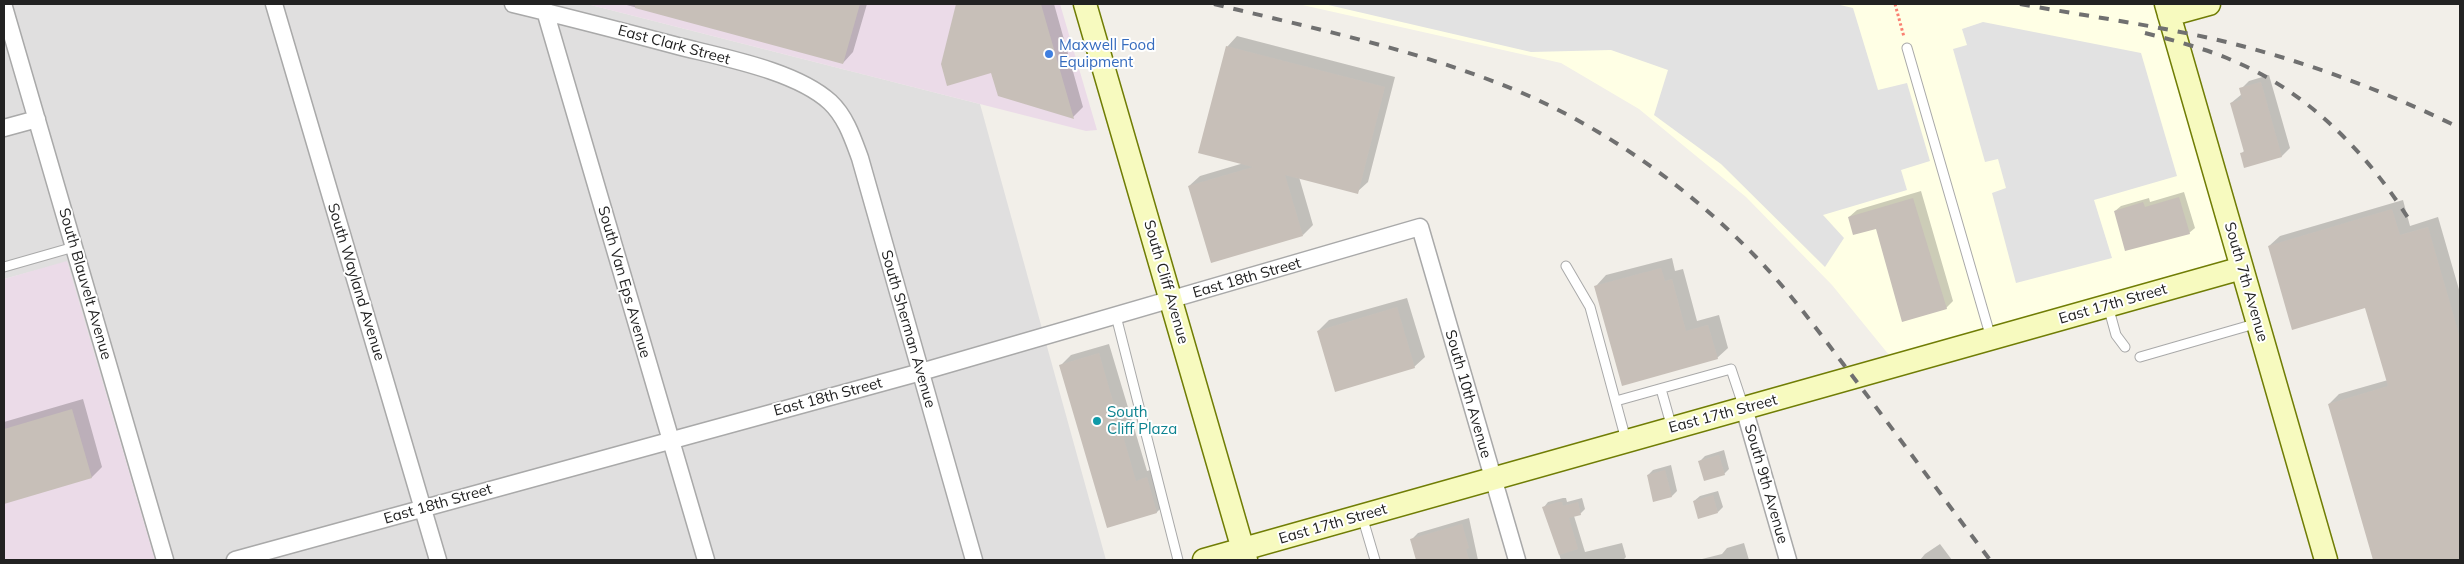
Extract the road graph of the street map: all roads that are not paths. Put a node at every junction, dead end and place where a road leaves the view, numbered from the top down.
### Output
1 (274, 4) edge
2 (513, 4) edge
3 (1085, 4) edge
4 (2209, 4) edge
5 (4, 7) edge
6 (544, 8) edge
7 (2168, 9) edge
8 (1908, 48) road end
9 (830, 103) joint
10 (37, 119) junction
11 (4, 128) edge
12 (1420, 227) joint
13 (74, 247) junction
14 (1566, 266) dead end
15 (4, 267) edge
16 (2242, 268) junction
17 (1171, 300) junction
18 (2108, 306) junction
19 (1116, 316) junction
20 (2258, 323) junction
21 (1992, 338) junction
22 (2125, 347) dead end
23 (2140, 357) dead end
24 (921, 372) junction
25 (1661, 389) junction
26 (1616, 402) junction
27 (1744, 408) junction
28 (1672, 428) junction
29 (670, 439) junction
30 (1626, 441) junction
31 (1492, 478) junction
32 (423, 508) junction
33 (1362, 515) junction
34 (1245, 555) edge
35 (165, 560) edge
36 (235, 560) edge
37 (438, 560) edge
38 (706, 560) edge
39 (974, 560) edge
40 (1178, 560) edge
41 (1204, 560) edge
42 (1375, 560) edge
43 (1516, 560) edge
44 (1788, 560) edge
45 (2326, 560) edge

1 - 32 street, South Wayland Avenue
2 - 6 street, East Clark Street
3 - 17 street, South Cliff Avenue
4 - 7 street
5 - 10 street, South Blauvelt Avenue
6 - 9 street, East Clark Street
6 - 29 street, South Van Eps Avenue
7 - 16 street, South 7th Avenue
8 - 21 lane
9 - 24 street, South Sherman Avenue
10 - 11 street
10 - 13 street, South Blauvelt Avenue
12 - 17 street, East 18th Street
12 - 31 street, South 10th Avenue
13 - 15 lane
13 - 35 street, South Blauvelt Avenue
14 - 26 lane
16 - 18 street, East 17th Street
16 - 20 street, South 7th Avenue
17 - 19 street, East 18th Street
17 - 34 street, South Cliff Avenue
18 - 21 street, East 17th Street
18 - 22 lane
19 - 24 street, East 18th Street
19 - 40 lane
20 - 23 lane
20 - 45 street, South 7th Avenue
21 - 27 street, East 17th Street
24 - 29 street, East 18th Street
24 - 39 street, South Sherman Avenue
25 - 26 lane
25 - 27 lane
25 - 28 lane
26 - 30 lane
27 - 28 street, East 17th Street
27 - 44 street, South 9th Avenue
28 - 30 street, East 17th Street
29 - 32 street, East 18th Street
29 - 38 street, South Van Eps Avenue
30 - 31 street, East 17th Street
31 - 33 street, East 17th Street
31 - 43 street, South 10th Avenue
32 - 36 street, East 18th Street
32 - 37 street, South Wayland Avenue
33 - 34 street, East 17th Street
33 - 42 lane
34 - 41 street, East 17th Street

